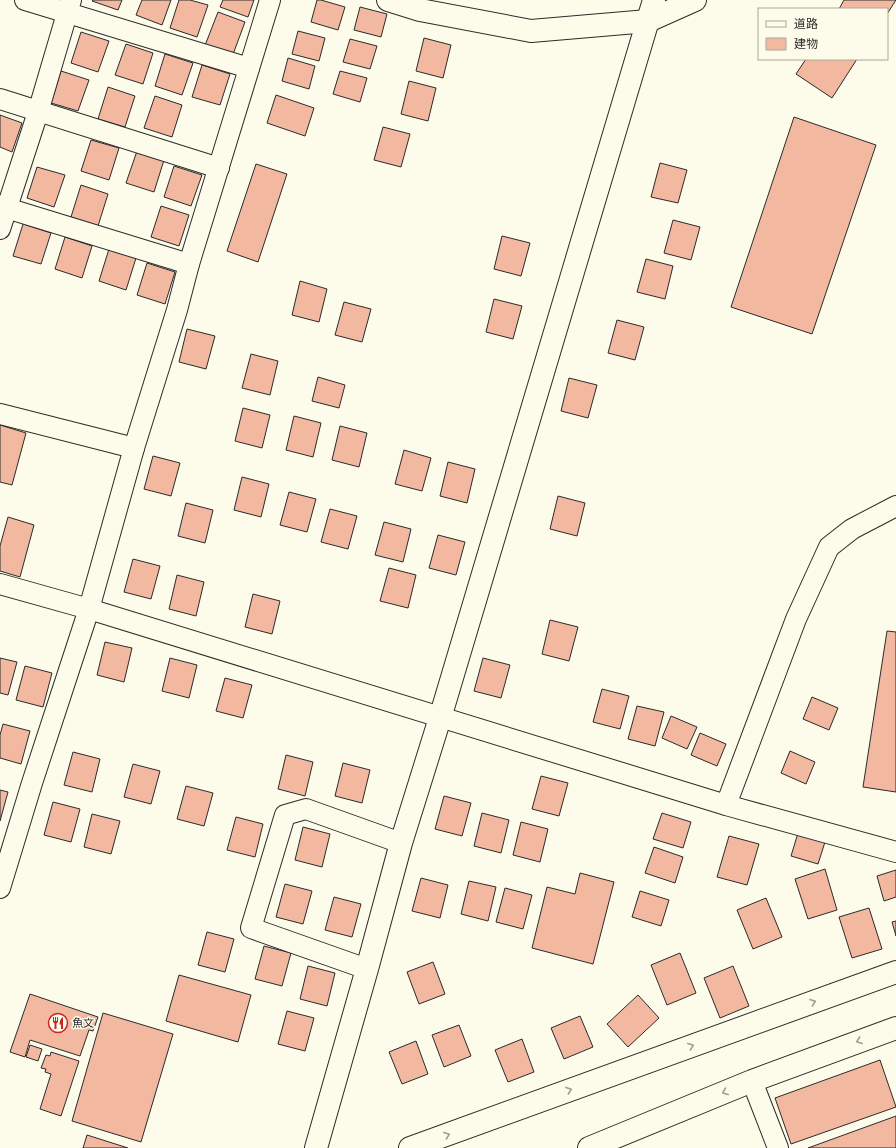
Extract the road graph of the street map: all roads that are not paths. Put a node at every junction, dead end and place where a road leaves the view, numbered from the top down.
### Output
1 (25, 0) edge
2 (270, 0) edge
3 (388, 0) edge
4 (654, 0) edge
5 (695, 0) edge
6 (69, 6) edge
7 (648, 21) junction
8 (249, 68) junction
9 (0, 99) edge
10 (38, 112) junction
11 (219, 168) junction
12 (3, 207) edge
13 (0, 229) edge
14 (189, 264) junction
15 (0, 414) edge
16 (134, 448) junction
17 (896, 506) edge
18 (0, 584) edge
19 (89, 609) junction
20 (440, 718) junction
21 (726, 805) junction
22 (401, 843) junction
23 (896, 852) edge
24 (0, 888) edge
25 (367, 969) junction
26 (896, 972) edge
27 (896, 1028) edge
28 (752, 1081) junction
29 (316, 1148) edge
30 (410, 1148) edge
31 (589, 1148) edge
32 (778, 1148) edge

1 - 6 street
2 - 8 street
3 - 7 street
4 - 7 street
5 - 7 street
6 - 8 street
6 - 10 street
7 - 20 street
8 - 11 street
9 - 10 street
10 - 11 street
10 - 12 street
11 - 14 street
12 - 13 street
12 - 14 street
14 - 16 street
15 - 16 street
16 - 19 street
17 - 21 street
18 - 19 street
19 - 20 street
19 - 24 street
20 - 21 street
20 - 22 street
21 - 23 street
22 - 25 street
22 - 25 street
25 - 29 street
30 -> 26 street
27 -> 28 street
28 -> 31 street
28 - 32 street

